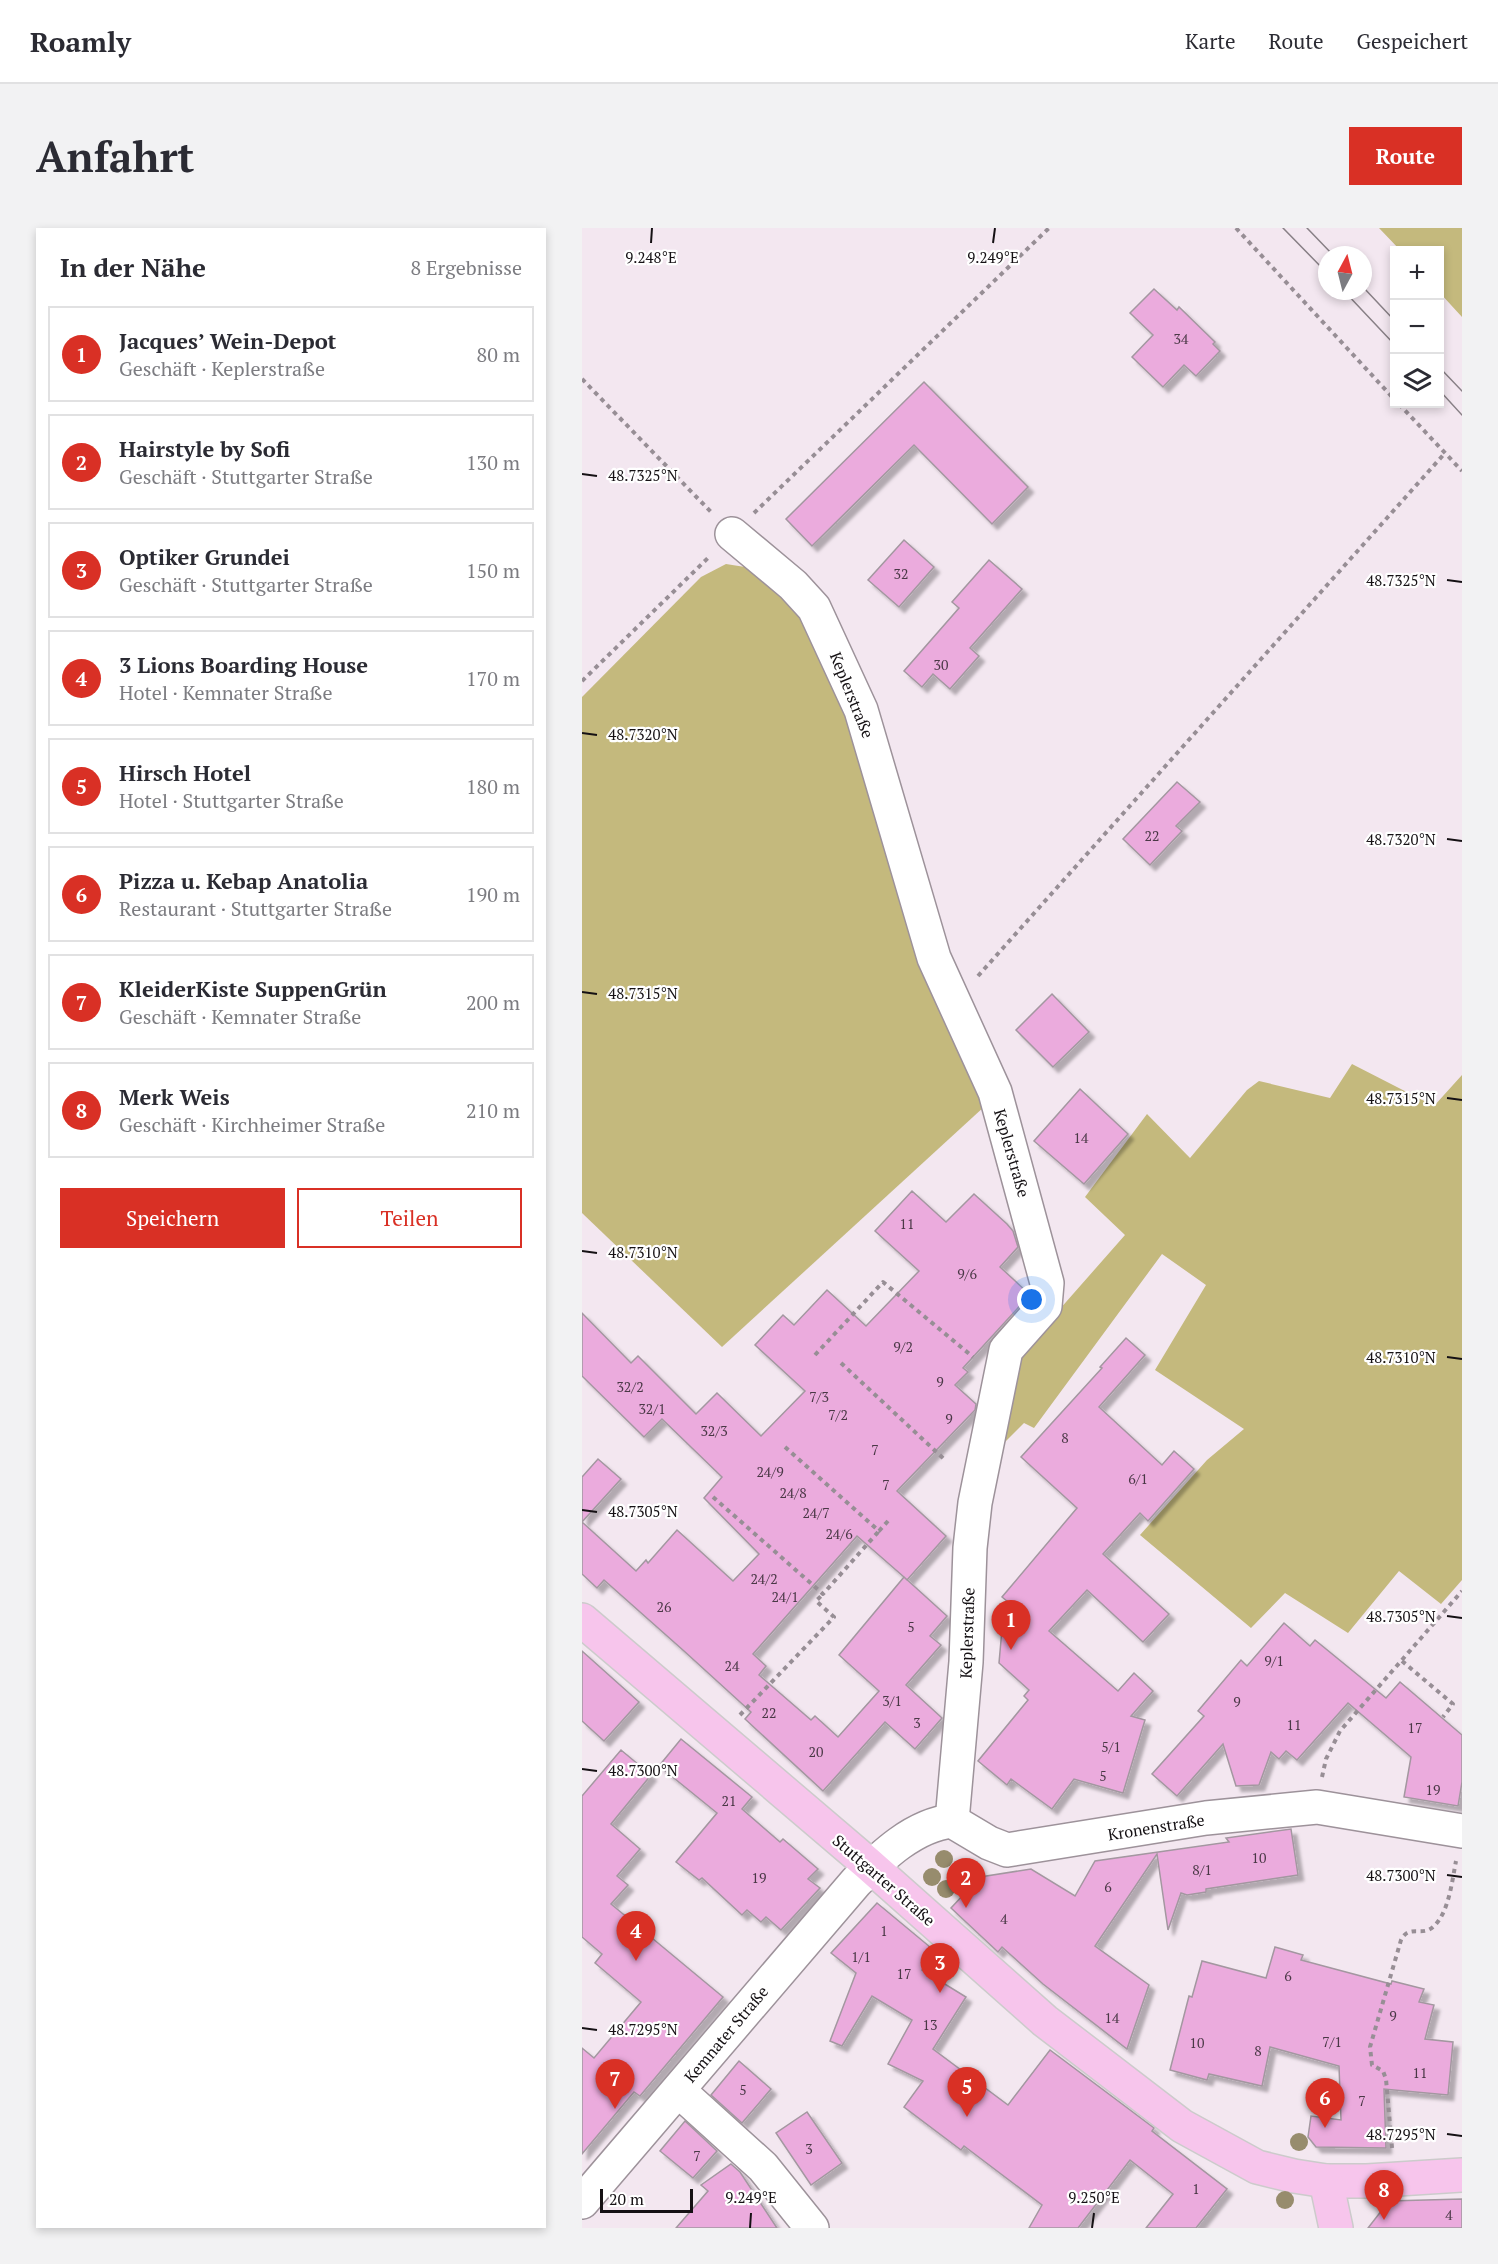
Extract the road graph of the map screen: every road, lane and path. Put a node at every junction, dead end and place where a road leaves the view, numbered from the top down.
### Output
1 (1049, 228) edge
2 (1236, 228) edge
3 (582, 379) edge
4 (1390, 394) edge
5 (1403, 408) edge
6 (1445, 453) junction
7 (1462, 471) edge
8 (732, 534) junction
9 (582, 681) edge
10 (952, 997) junction
11 (815, 1355) dead end
12 (841, 1363) dead end
13 (999, 1379) junction
14 (785, 1446) dead end
15 (945, 1460) dead end
16 (713, 1497) dead end
17 (888, 1521) dead end
18 (879, 1531) junction
19 (1462, 1591) edge
20 (823, 1594) junction
21 (582, 1620) edge
22 (1402, 1661) junction
23 (1443, 1717) dead end
24 (733, 1722) dead end
25 (1321, 1786) dead end
26 (952, 1821) junction
27 (1460, 1844) edge
28 (871, 1867) junction
29 (679, 2091) junction
30 (1392, 2135) dead end
31 (1462, 2175) edge
32 (1326, 2181) junction
33 (582, 2202) edge
34 (812, 2228) edge
35 (1336, 2228) edge

1 - 8 path
2 - 4 path
3 - 8 path
5 - 6 path
6 - 7 path
6 - 10 path
8 - 9 path
8 - 10 street, Keplerstraße
10 - 13 street, Keplerstraße
11 - 13 path
12 - 15 path
13 - 26 street, Keplerstraße
14 - 18 path
16 - 20 path
17 - 18 path
18 - 20 path
19 - 22 path
20 - 24 path
21 - 28 main road, Stuttgarter Straße
22 - 23 path
22 - 25 path
26 - 27 street, Kronenstraße
26 - 28 street
27 - 30 path
28 - 29 street, Kemnater Straße
28 - 32 main road, Stuttgarter Straße
29 - 33 street, Kemnater Straße
29 - 34 street
31 - 32 main road, Stuttgarter Straße
32 - 35 main road

